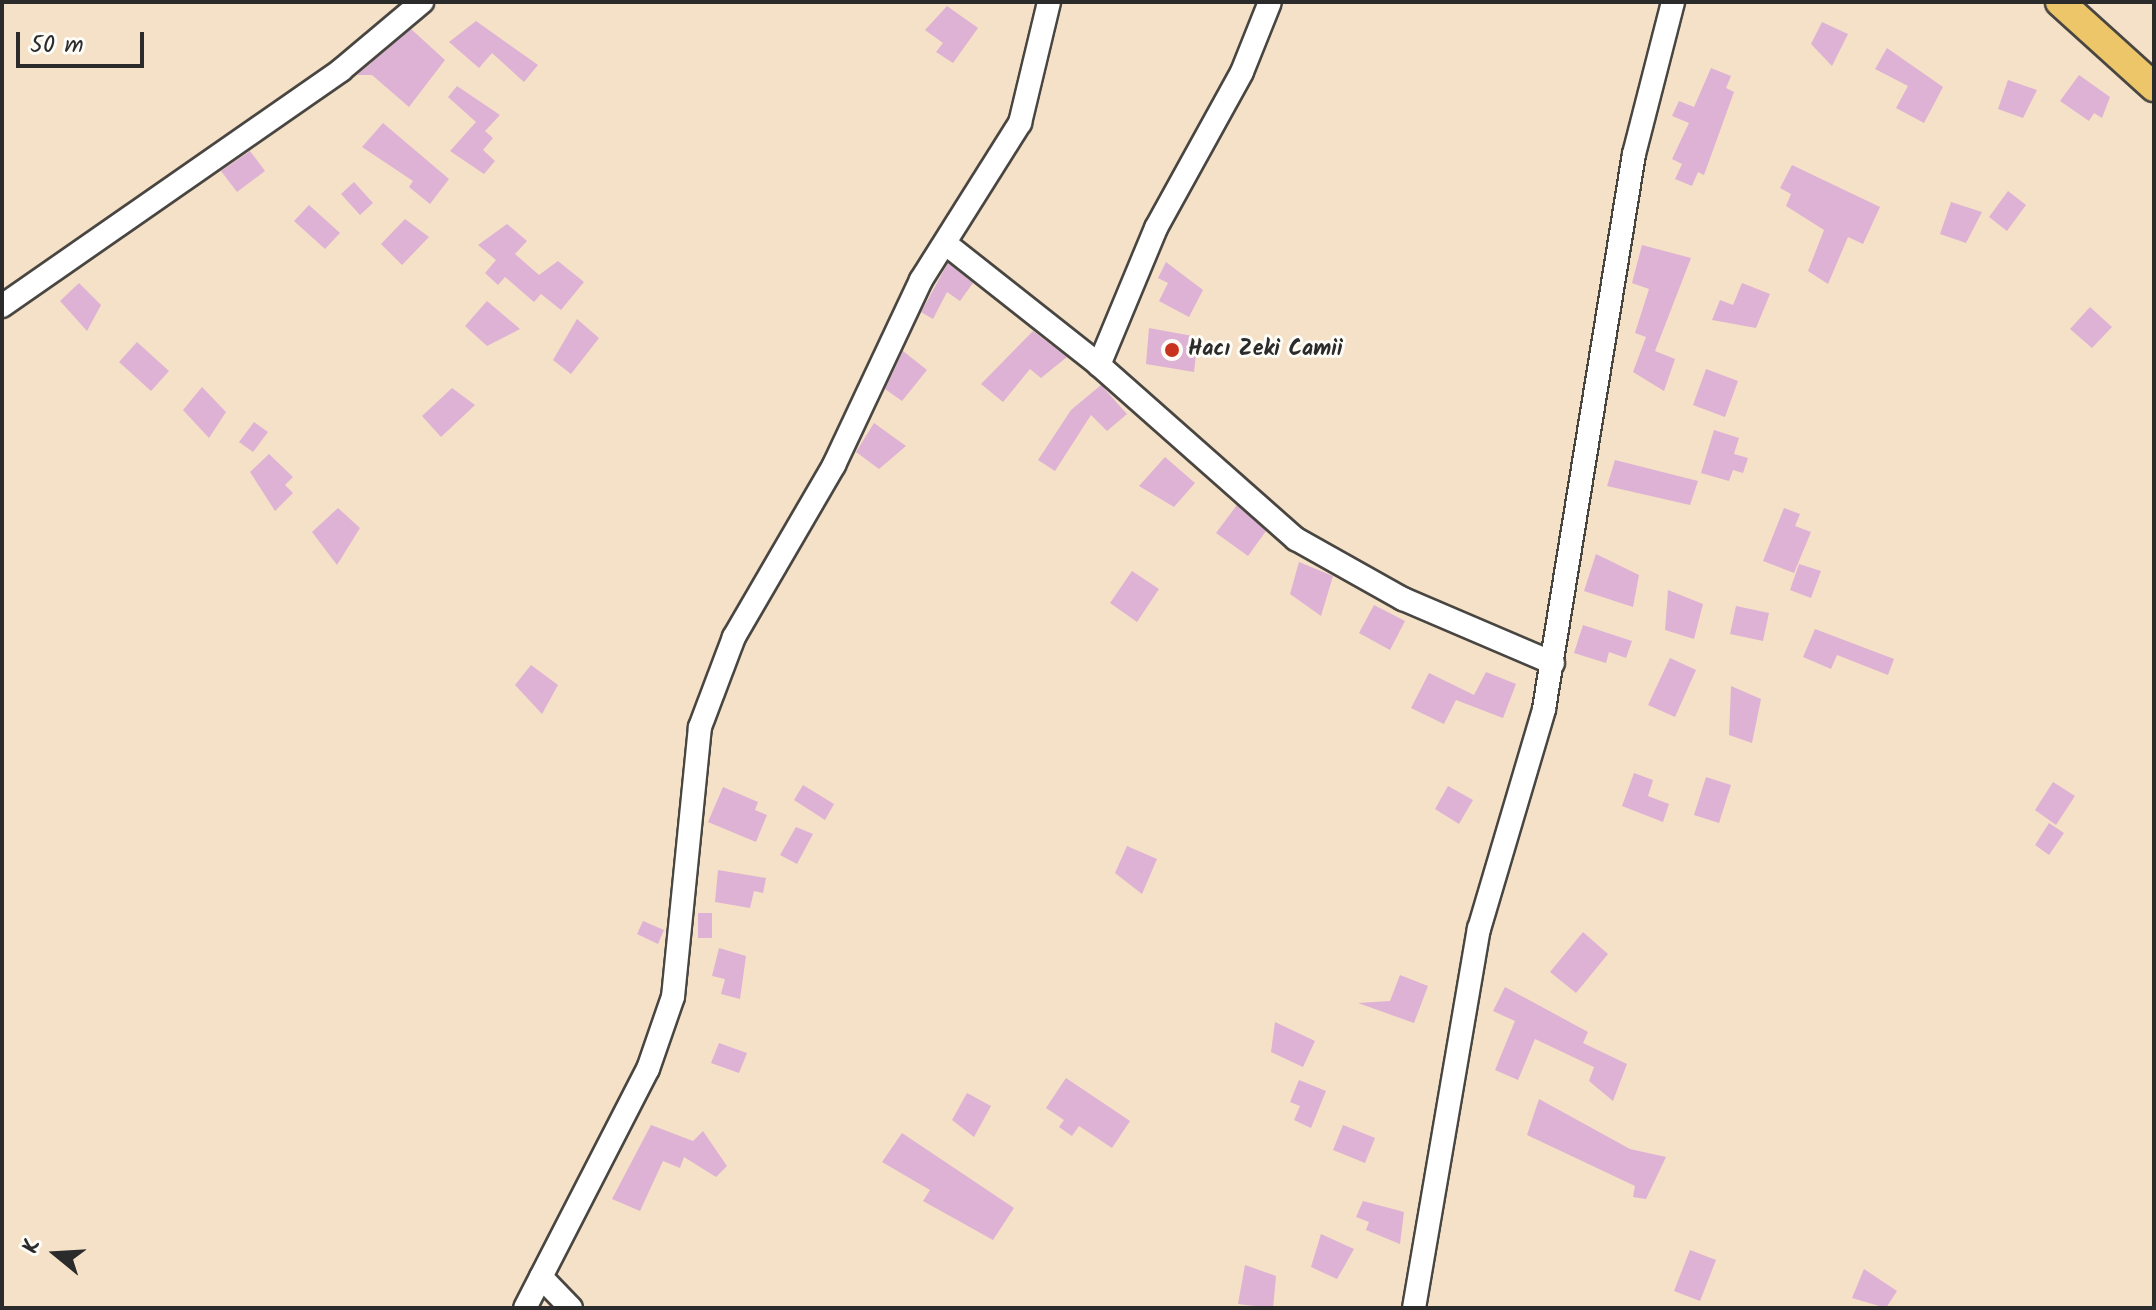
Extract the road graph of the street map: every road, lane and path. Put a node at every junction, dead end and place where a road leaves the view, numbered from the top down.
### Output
1 (422, 2) edge
2 (1049, 2) edge
3 (1270, 2) edge
4 (1673, 2) edge
5 (2060, 2) edge
6 (2154, 87) edge
7 (946, 244) junction
8 (2, 306) edge
9 (1099, 365) junction
10 (1553, 663) junction
11 (541, 1277) junction
12 (525, 1308) edge
13 (571, 1308) edge
14 (1414, 1308) edge

1 - 8 street
2 - 7 street
3 - 9 street
4 - 10 street
5 - 6 main road
7 - 9 street
7 - 11 street
9 - 10 street
10 - 14 street
11 - 12 street
11 - 13 street

